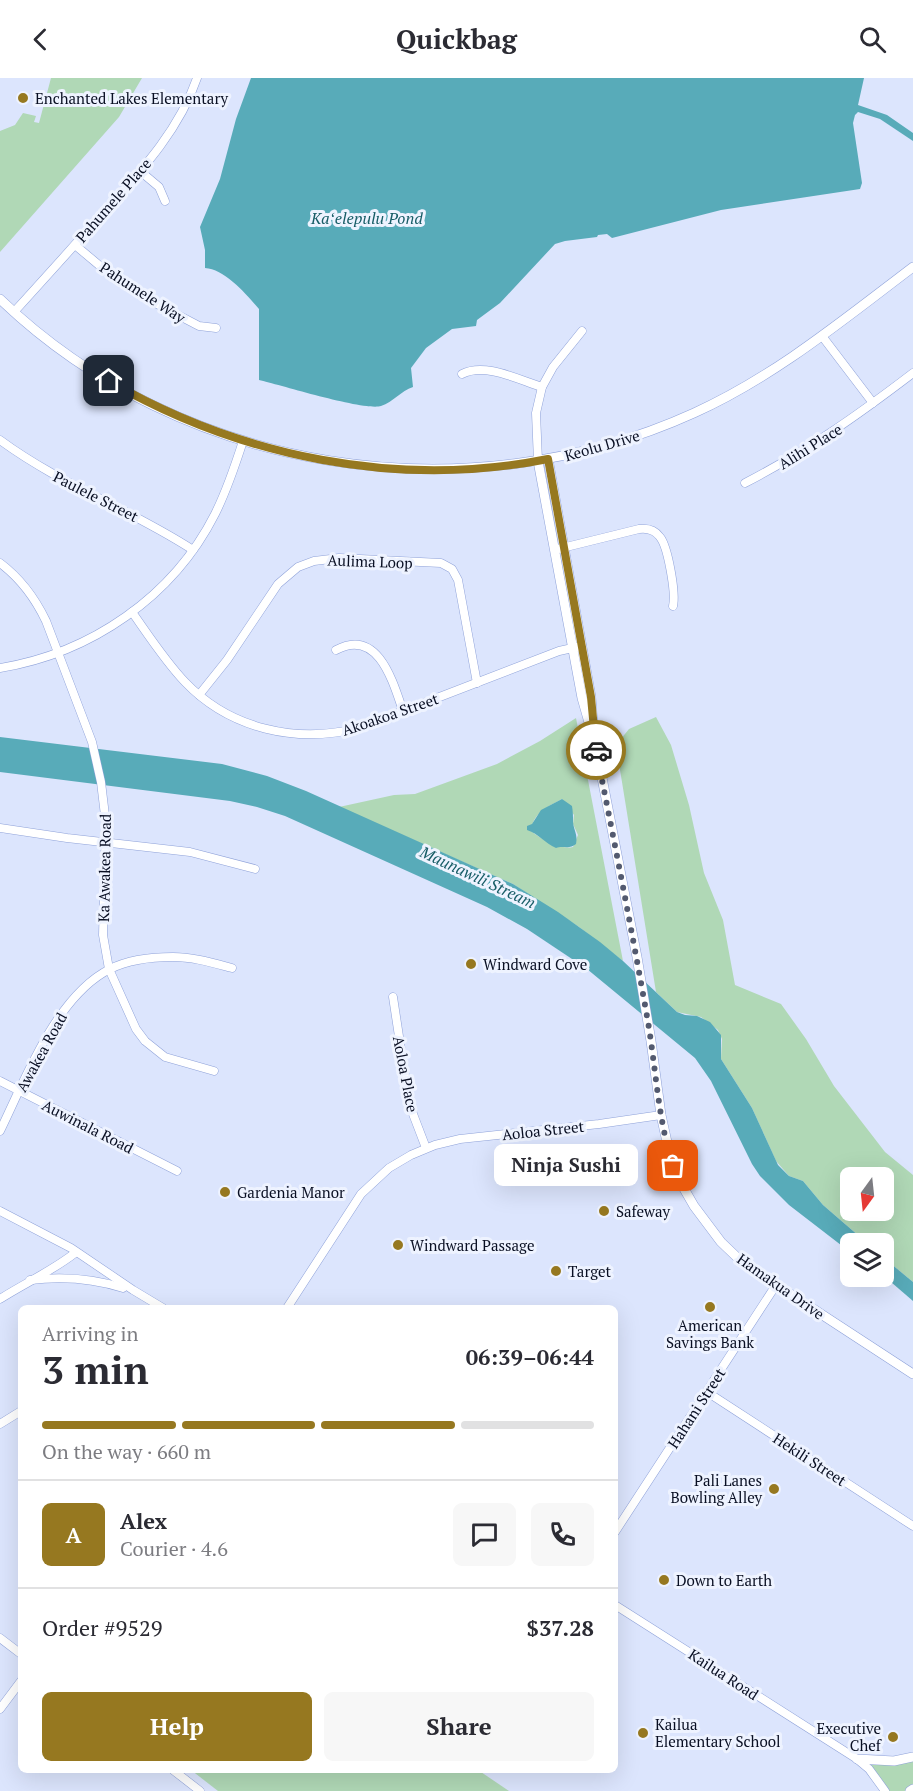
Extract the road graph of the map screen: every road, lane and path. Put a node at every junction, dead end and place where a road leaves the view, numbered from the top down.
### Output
1 (197, 78) edge
2 (140, 171) junction
3 (165, 201) dead end
4 (75, 245) junction
5 (913, 267) edge
6 (0, 299) edge
7 (14, 312) junction
8 (216, 328) dead end
9 (582, 331) dead end
10 (822, 336) junction
11 (913, 373) edge
12 (462, 374) dead end
13 (542, 387) junction
14 (873, 403) junction
15 (0, 440) edge
16 (243, 441) junction
17 (543, 460) junction
18 (745, 483) dead end
19 (559, 549) junction
20 (193, 550) junction
21 (0, 562) edge
22 (673, 606) dead end
23 (132, 612) junction
24 (577, 647) junction
25 (336, 650) dead end
26 (58, 653) junction
27 (0, 668) edge
28 (477, 683) junction
29 (199, 695) junction
30 (403, 711) junction
31 (0, 828) edge
32 (106, 843) junction
33 (255, 869) dead end
34 (232, 968) dead end
35 (109, 969) junction
36 (393, 997) dead end
37 (214, 1071) dead end
38 (0, 1081) edge
39 (20, 1091) junction
40 (661, 1115) junction
41 (0, 1131) edge
42 (426, 1148) junction
43 (177, 1171) dead end
44 (0, 1211) edge
45 (75, 1253) junction
46 (30, 1280) junction
47 (776, 1285) junction
48 (133, 1290) junction
49 (0, 1299) edge
50 (158, 1305) edge
51 (289, 1305) edge
52 (913, 1374) edge
53 (707, 1392) junction
54 (18, 1413) edge
55 (0, 1424) edge
56 (913, 1526) edge
57 (618, 1527) edge
58 (618, 1607) edge
59 (0, 1638) edge
60 (18, 1652) edge
61 (18, 1685) edge
62 (0, 1709) edge
63 (913, 1757) edge
64 (857, 1759) junction
65 (176, 1773) edge
66 (200, 1791) edge
67 (885, 1791) edge

1 - 2 street, Pahumele Place
2 - 3 street
2 - 4 street, Pahumele Place
4 - 7 street, Pahumele Place
4 - 8 street, Pahumele Way
5 - 10 main road, Keolu Drive
6 - 7 main road, Keolu Drive
7 - 16 main road, Keolu Drive
9 - 13 street, Hamakua Drive
10 - 14 street
10 - 17 main road, Keolu Drive
11 - 14 street, Alihi Place
12 - 13 street
13 - 17 street, Hamakua Drive
14 - 18 street, Alihi Place
15 - 20 street, Paulele Street
16 - 17 main road, Keolu Drive
16 - 20 street
17 - 19 main road, Hamakua Drive
19 - 22 street
19 - 24 main road, Hamakua Drive
20 - 23 street
21 - 26 street, Ka Awakea Road
23 - 26 street
23 - 29 street, Akoakoa Street
24 - 28 street, Akoakoa Street
24 - 40 main road, Hamakua Drive
25 - 30 street
26 - 27 street
26 - 32 street, Ka Awakea Road
28 - 29 street, Aulima Loop
28 - 30 street, Akoakoa Street
29 - 30 street, Akoakoa Street
31 - 32 street
32 - 33 street
32 - 35 street, Ka Awakea Road
34 - 35 street, Awakea Road
35 - 37 street, Ka Awakea Road
35 - 39 street, Awakea Road
36 - 42 street, Aoloa Place
38 - 39 street, Auwinala Road
39 - 41 street, Awakea Road
39 - 43 street, Auwinala Road
40 - 42 street, Aoloa Street
40 - 47 main road, Hamakua Drive
42 - 51 street, Aoloa Street
44 - 45 street
45 - 46 street
45 - 48 street
46 - 48 street
46 - 49 street
47 - 52 main road, Hamakua Drive
47 - 53 street, Hahani Street
48 - 50 street
53 - 56 street, Hekili Street
53 - 57 street, Hahani Street
54 - 55 street
58 - 64 street, Kailua Road
59 - 60 street
61 - 62 street
63 - 64 main road
64 - 67 street, Kailua Road
65 - 66 street

